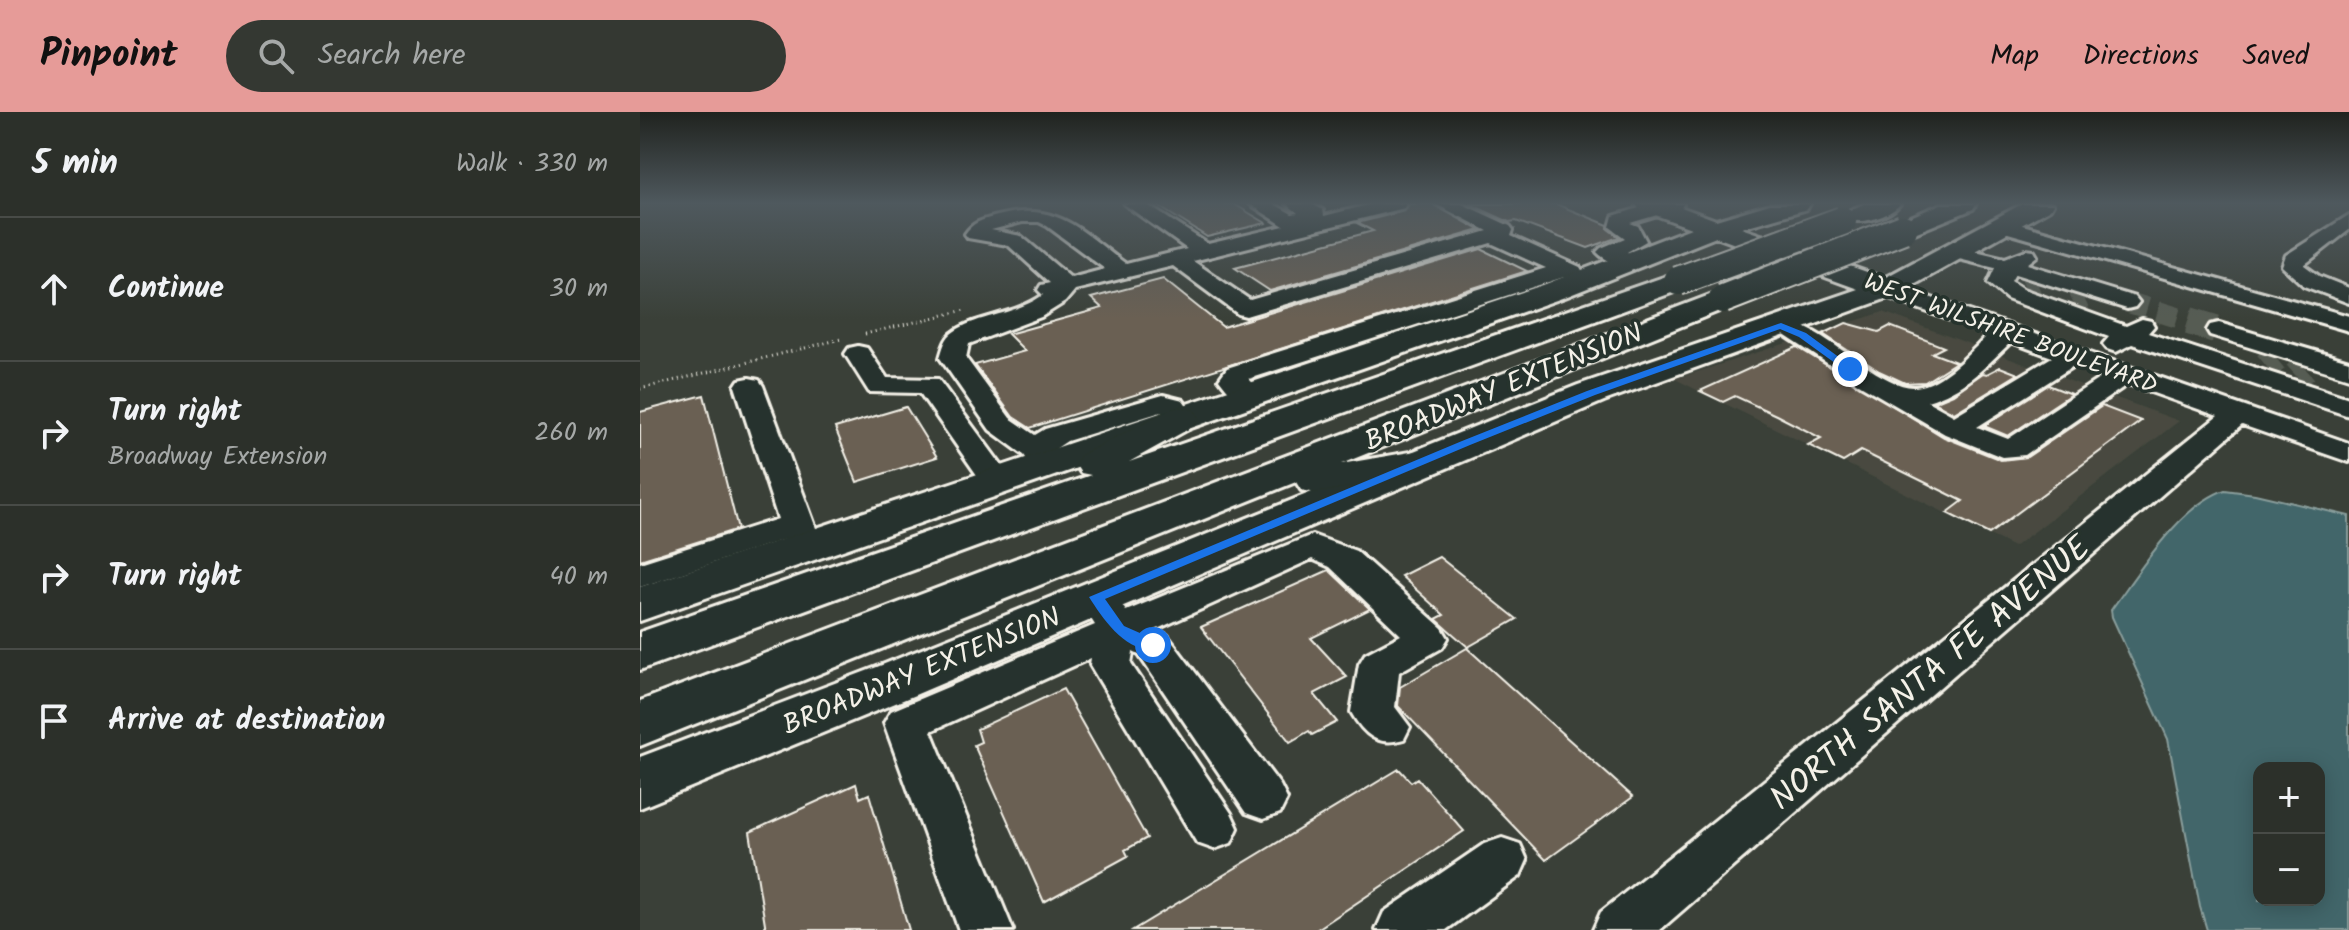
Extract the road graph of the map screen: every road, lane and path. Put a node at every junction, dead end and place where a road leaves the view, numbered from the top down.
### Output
1 (1016, 242) edge
2 (1081, 242) edge
3 (1173, 242) edge
4 (1237, 242) edge
5 (1265, 242) edge
6 (1472, 242) edge
7 (1506, 242) edge
8 (1618, 242) edge
9 (1659, 242) edge
10 (1677, 242) edge
11 (1755, 242) edge
12 (1784, 242) edge
13 (1817, 242) edge
14 (1869, 242) edge
15 (1971, 242) edge
16 (2052, 242) edge
17 (2058, 242) edge
18 (2312, 242) edge
19 (1662, 248) junction
20 (1946, 256) junction
21 (1191, 260) junction
22 (2008, 265) junction
23 (1123, 272) junction
24 (1575, 274) junction
25 (1058, 288) junction
26 (1886, 289) junction
27 (2349, 296) edge
28 (1797, 320) junction
29 (2349, 324) edge
30 (2160, 329) junction
31 (2006, 332) junction
32 (858, 354) dead end
33 (2083, 359) junction
34 (2349, 370) edge
35 (2125, 374) junction
36 (2349, 379) edge
37 (749, 386) dead end
38 (1898, 396) junction
39 (2330, 406) edge
40 (2238, 414) junction
41 (1181, 418) junction
42 (1955, 428) junction
43 (2286, 431) junction
44 (2349, 453) edge
45 (1040, 457) junction
46 (1416, 463) junction
47 (997, 481) junction
48 (1193, 508) junction
49 (800, 535) junction
50 (949, 540) junction
51 (640, 575) edge
52 (640, 604) edge
53 (1108, 614) junction
54 (640, 651) edge
55 (640, 724) edge
56 (1388, 727) dead end
57 (640, 783) edge
58 (1263, 799) dead end
59 (1214, 828) dead end
60 (1502, 860) dead end
61 (986, 930) edge
62 (1403, 930) edge
63 (1620, 930) edge

1 - 25 street
2 - 23 street
3 - 21 street
4 - 21 street
5 - 21 street
6 - 21 street
7 - 24 street
8 - 24 main road
9 - 19 main road
10 - 19 main road
11 - 26 main road, WEST WILSHIRE BOULEVARD
12 - 50 main road, BROADWAY EXTENSION, bridge
13 - 20 main road
14 - 48 main road, BROADWAY EXTENSION, bridge
15 - 20 main road, BROADWAY EXTENSION
16 - 22 street
17 - 29 street
18 - 27 street
19 - 28 main road
20 - 22 street
20 - 26 main road, BROADWAY EXTENSION
21 - 23 street
22 - 30 street
22 - 30 street
23 - 25 street
24 - 41 main road
25 - 45 street
26 - 28 main road, BROADWAY EXTENSION
26 - 31 street, WEST WILSHIRE BOULEVARD
28 - 38 street
28 - 46 main road, BROADWAY EXTENSION
30 - 33 street
30 - 34 street
30 - 39 street
31 - 33 street, WEST WILSHIRE BOULEVARD
31 - 38 street
32 - 47 street
33 - 35 street, WEST WILSHIRE BOULEVARD
33 - 42 street
35 - 40 street, WEST WILSHIRE BOULEVARD
35 - 42 street
36 - 39 street
37 - 49 street
38 - 42 street
39 - 43 street
40 - 43 street, WEST WILSHIRE BOULEVARD
40 - 63 street, NORTH SANTA FE AVENUE
41 - 45 main road
41 - 50 main road
43 - 44 street, WEST WILSHIRE BOULEVARD
45 - 47 main road
46 - 48 main road
46 - 53 main road, BROADWAY EXTENSION
47 - 49 main road
48 - 55 main road, BROADWAY EXTENSION
49 - 51 street
49 - 52 main road
50 - 54 main road, BROADWAY EXTENSION
53 - 56 street
53 - 57 main road, BROADWAY EXTENSION
53 - 58 street
53 - 59 street
53 - 61 street
60 - 62 street

